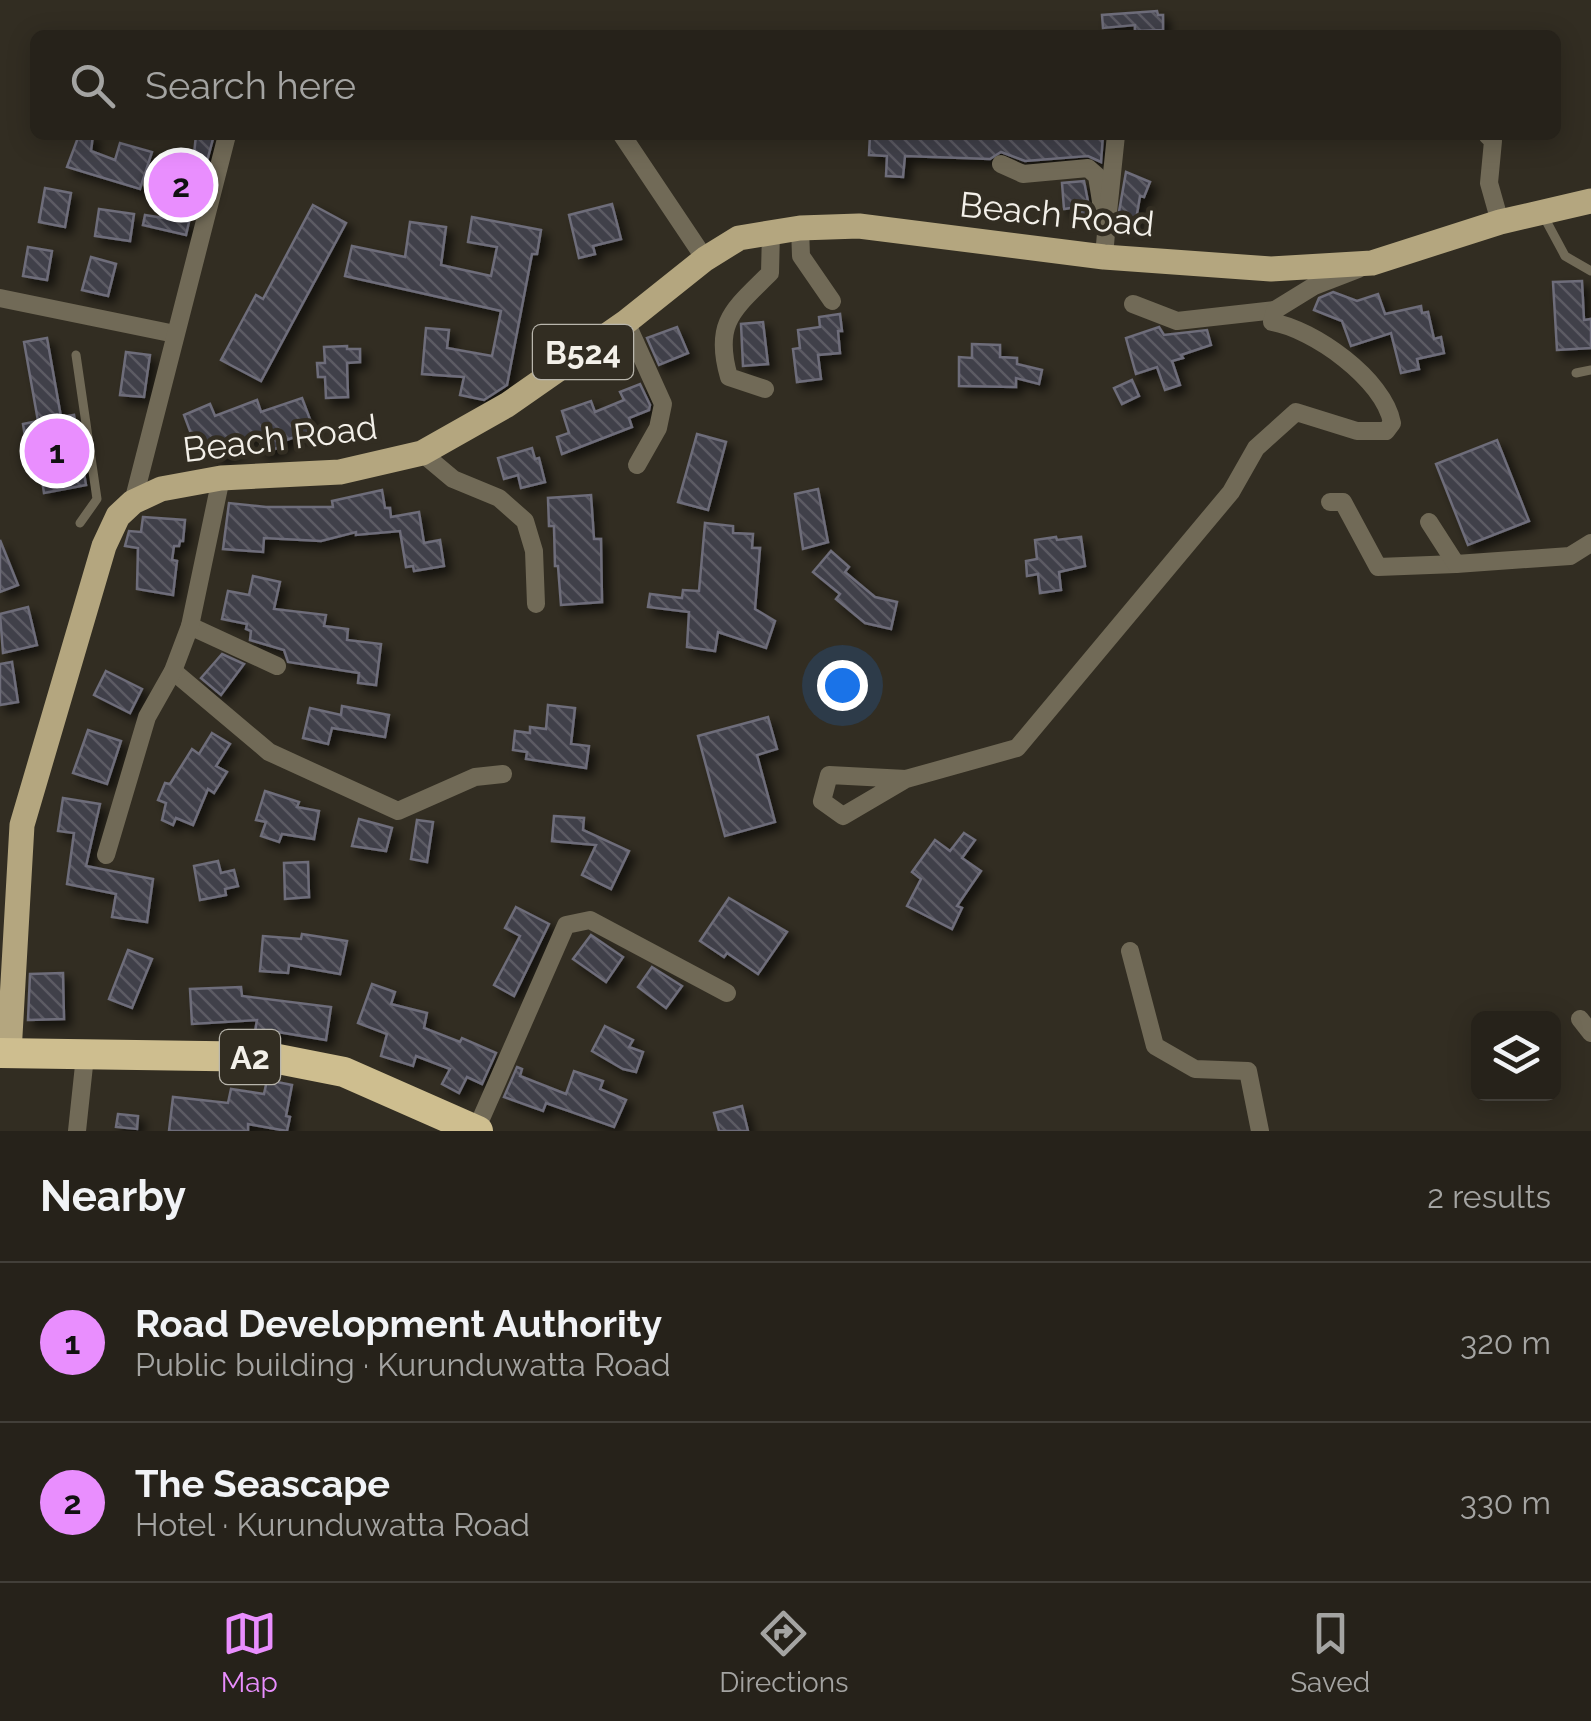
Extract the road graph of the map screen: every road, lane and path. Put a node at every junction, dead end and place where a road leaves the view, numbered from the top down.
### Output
1 (226, 140) edge
2 (625, 140) edge
3 (1116, 140) edge
4 (1492, 140) edge
5 (1001, 164) dead end
6 (1591, 201) edge
7 (1542, 213) junction
8 (1500, 222) junction
9 (800, 228) junction
10 (771, 232) junction
11 (1105, 245) junction
12 (705, 259) junction
13 (1372, 263) junction
14 (1591, 271) edge
15 (0, 298) edge
16 (832, 300) dead end
17 (1132, 304) dead end
18 (1275, 310) junction
19 (626, 322) junction
20 (175, 334) junction
21 (76, 355) dead end
22 (1591, 370) edge
23 (1576, 373) dead end
24 (765, 388) dead end
25 (422, 453) junction
26 (637, 465) dead end
27 (221, 478) junction
28 (97, 499) junction
29 (1330, 502) dead end
30 (125, 509) junction
31 (1429, 522) dead end
32 (80, 523) dead end
33 (1591, 543) edge
34 (1456, 564) junction
35 (536, 604) dead end
36 (190, 626) junction
37 (277, 666) dead end
38 (173, 671) junction
39 (502, 774) dead end
40 (906, 780) dead end
41 (106, 855) dead end
42 (1130, 951) dead end
43 (727, 993) dead end
44 (4, 1053) edge
45 (85, 1056) junction
46 (477, 1130) edge
47 (77, 1131) edge
48 (1260, 1131) edge

1 - 20 street
2 - 12 street
3 - 11 street
4 - 8 street
5 - 11 street
6 - 7 main road, Beach Road / B524
7 - 8 main road, Beach Road / B524
7 - 14 lane
8 - 13 main road, Beach Road / B524
9 - 10 main road, Beach Road / B524
9 - 11 main road, Beach Road / B524
9 - 16 street
10 - 12 main road, Beach Road / B524
10 - 24 street
11 - 13 main road, Beach Road / B524
12 - 19 main road, Beach Road / B524
13 - 18 street
15 - 20 street
17 - 18 street
18 - 40 street
19 - 25 main road, Beach Road / B524
19 - 26 street
20 - 30 street
21 - 28 lane
22 - 23 lane
25 - 27 main road, Beach Road / B524
25 - 35 street
27 - 30 main road, Beach Road / B524
27 - 36 street
28 - 30 lane
28 - 32 lane
29 - 34 street
30 - 44 main road
31 - 34 street
33 - 34 street
36 - 37 street
36 - 38 street
38 - 39 street
38 - 41 street
42 - 48 street
43 - 46 street
44 - 45 highway, A2
45 - 46 highway, A2
45 - 47 street

